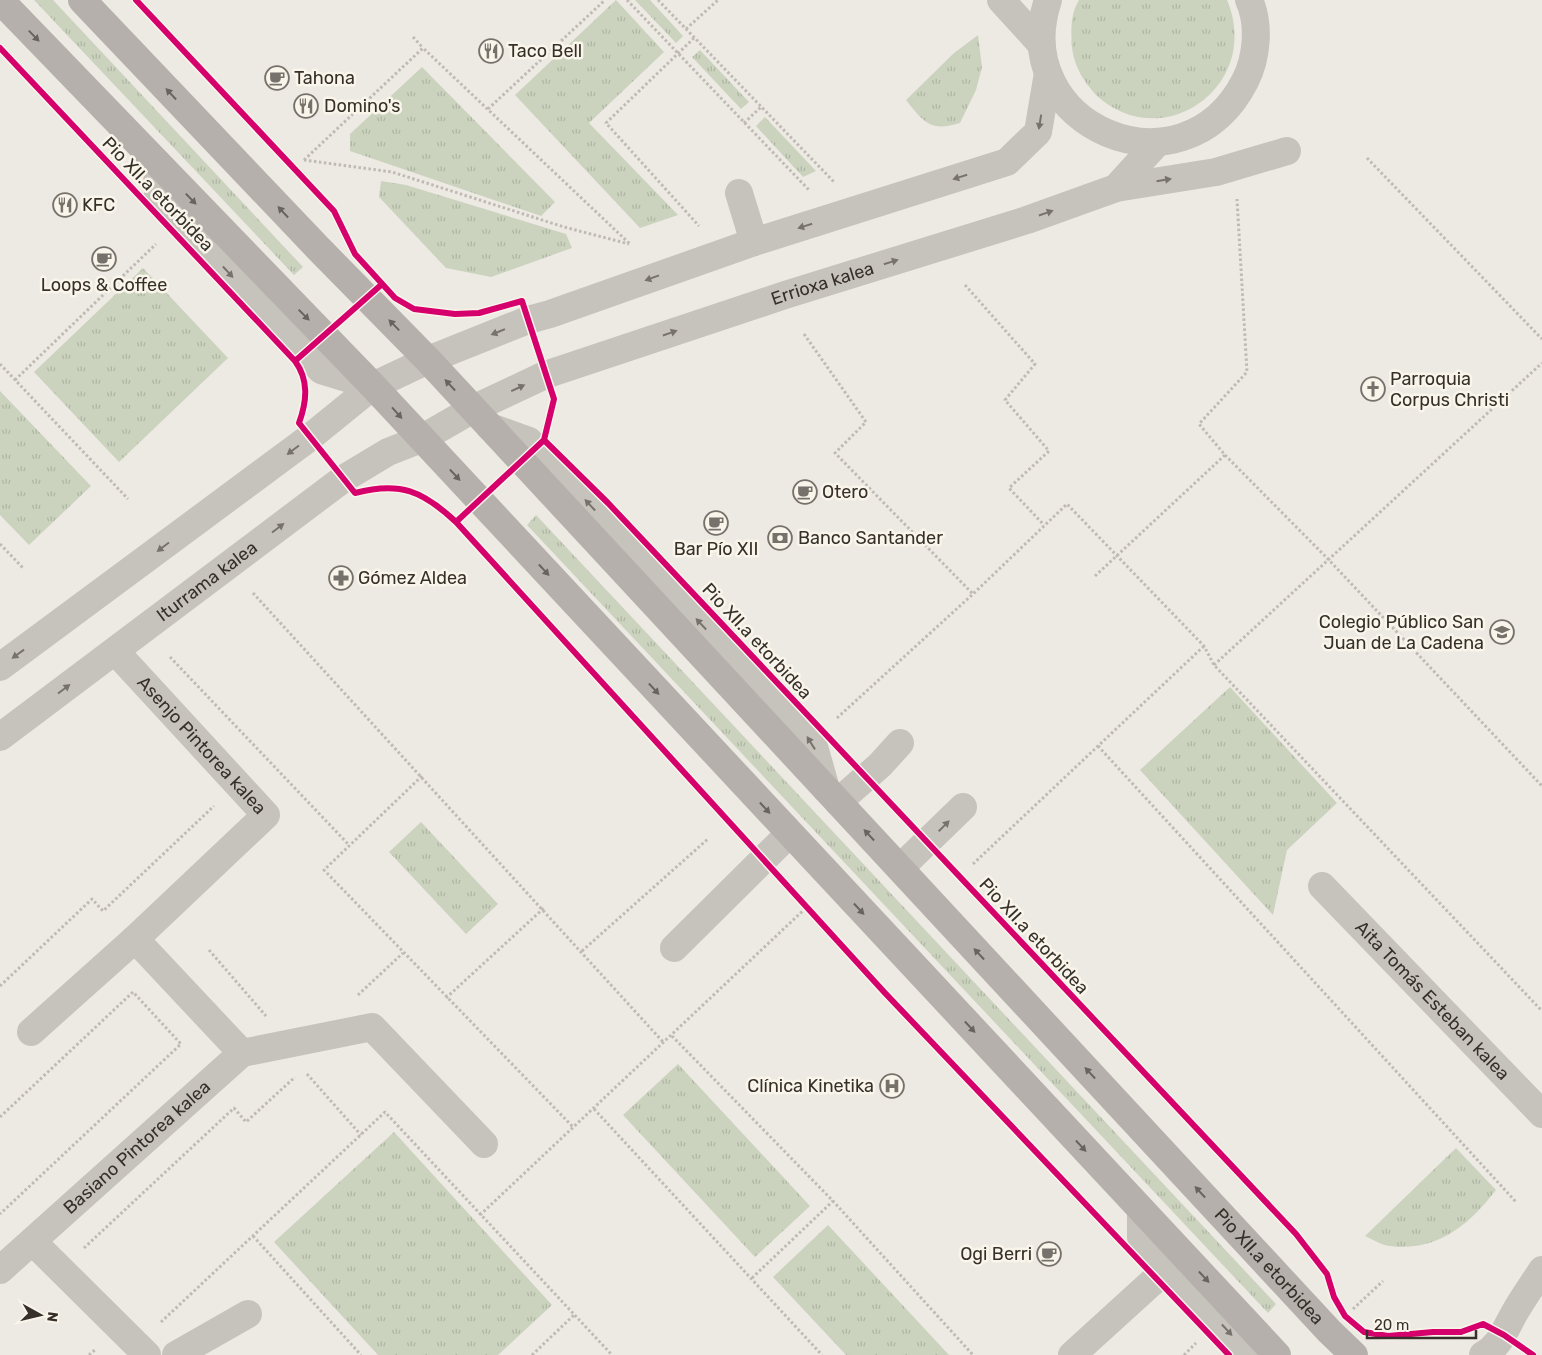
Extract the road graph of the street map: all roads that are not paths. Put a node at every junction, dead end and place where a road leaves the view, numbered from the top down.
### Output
1 (0, 0) edge
2 (82, 0) edge
3 (1001, 0) edge
4 (1048, 0) edge
5 (1250, 0) edge
6 (1271, 0) edge
7 (1256, 40) junction
8 (1041, 44) junction
9 (1048, 73) junction
10 (1157, 143) junction
11 (1288, 151) dead end
12 (157, 164) junction
13 (1116, 188) junction
14 (739, 193) dead end
15 (754, 242) junction
16 (428, 360) junction
17 (321, 370) junction
18 (373, 386) junction
19 (482, 418) junction
20 (330, 419) junction
21 (421, 439) junction
22 (115, 651) junction
23 (0, 667) edge
24 (0, 737) edge
25 (900, 743) dead end
26 (832, 796) junction
27 (963, 807) dead end
28 (789, 834) junction
29 (900, 868) junction
30 (1322, 886) dead end
31 (135, 939) junction
32 (674, 948) dead end
33 (31, 1032) dead end
34 (242, 1053) junction
35 (1542, 1114) edge
36 (484, 1144) dead end
37 (33, 1242) junction
38 (1176, 1261) junction
39 (0, 1270) edge
40 (1542, 1270) edge
41 (248, 1314) dead end
42 (147, 1355) edge
43 (176, 1355) edge
44 (1072, 1355) edge
45 (1251, 1355) edge
46 (1277, 1355) edge
47 (1354, 1355) edge
48 (1483, 1355) edge

1 -> 12 main road, Pio XII.a etorbidea
16 -> 2 main road, Pio XII.a etorbidea
3 - 8 street
4 - 8 street
5 - 7 street
6 - 7 street
7 - 10 street
8 - 9 street
9 - 10 street
9 -> 15 street
10 - 13 street, Errioxa kalea
13 -> 11 street
12 -> 17 street, Pio XII.a etorbidea
12 -> 18 main road, Pio XII.a etorbidea
19 -> 13 street, Errioxa kalea
14 - 15 street
15 -> 16 street
16 - 18 street
19 -> 16 main road, Pio XII.a etorbidea
17 - 18 street, Pio XII.a etorbidea
17 - 20 street
18 - 20 street
18 -> 21 main road, Pio XII.a etorbidea
19 - 21 street
26 -> 19 main road, Pio XII.a etorbidea
20 -> 23 street
22 -> 21 street, Iturrama kalea
21 -> 28 main road, Pio XII.a etorbidea
24 -> 22 street, Iturrama kalea
22 - 31 street, Asenjo Pintorea kalea
25 - 26 street
29 -> 26 main road, Pio XII.a etorbidea
29 -> 27 street
28 - 32 street
28 -> 38 main road, Pio XII.a etorbidea
47 -> 29 main road, Pio XII.a etorbidea
30 - 35 street, Aita Tomás Esteban kalea
31 - 33 street
31 - 34 street
34 - 36 street
34 - 37 street, Basiano Pintorea kalea
37 - 39 street, Basiano Pintorea kalea
37 - 42 street
38 - 44 street
38 -> 45 street, Pio XII.a etorbidea
38 -> 46 main road, Pio XII.a etorbidea
40 - 48 street
41 - 43 street

